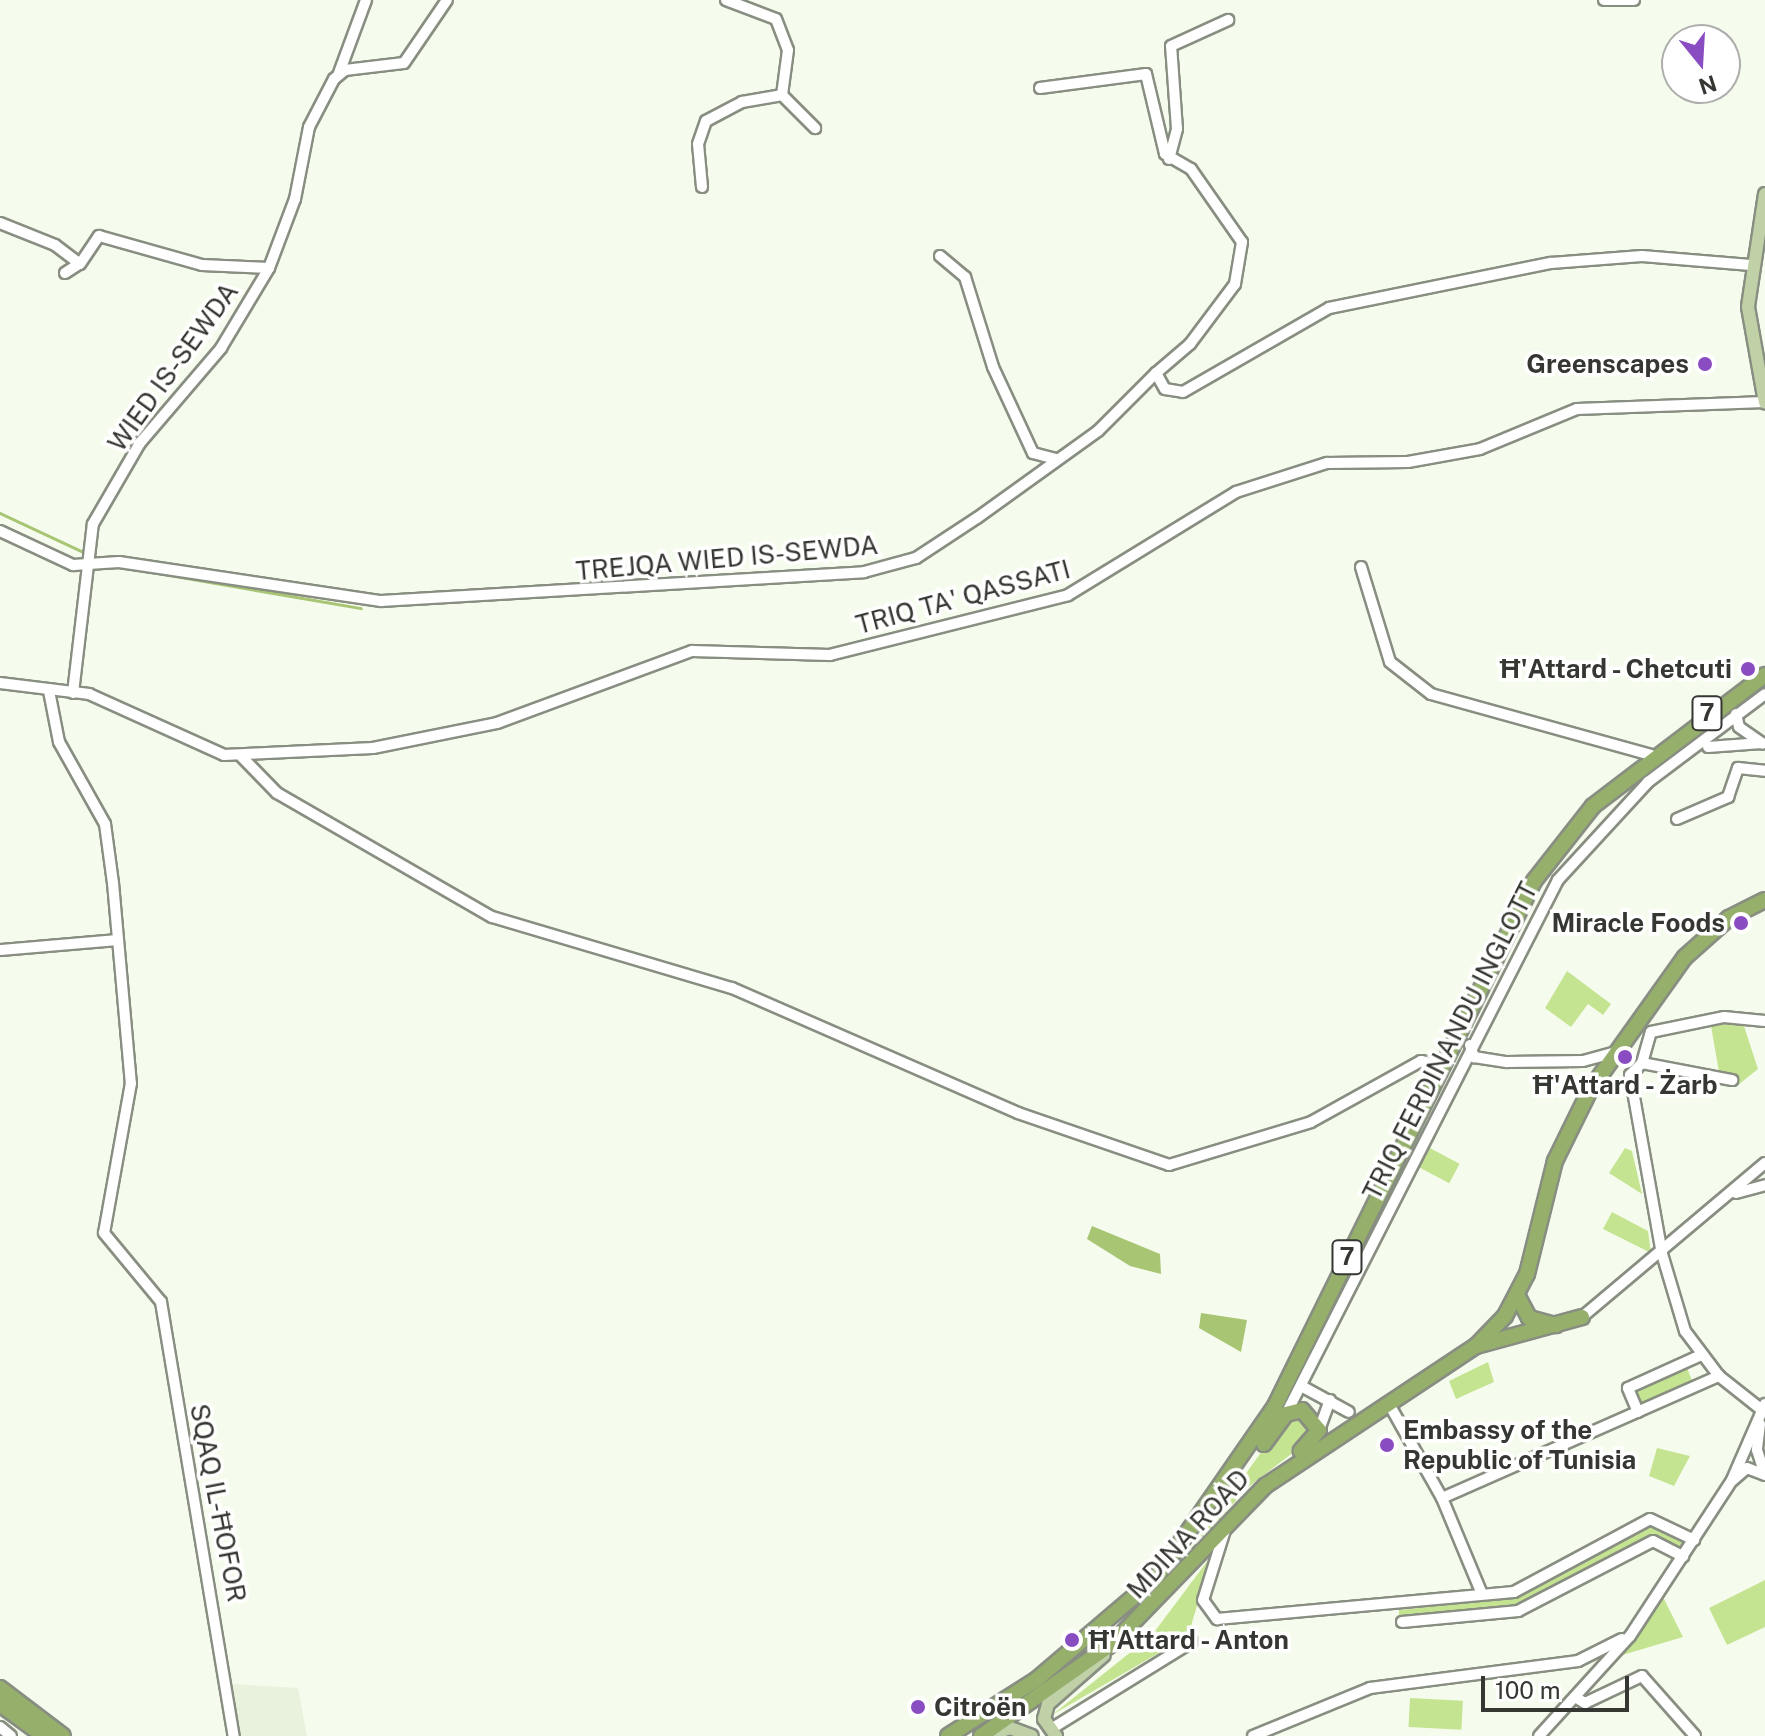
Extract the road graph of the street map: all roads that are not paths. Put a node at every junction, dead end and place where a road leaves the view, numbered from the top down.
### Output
1 (366, 0) edge
2 (447, 0) edge
3 (726, 0) edge
4 (1604, 0) edge
5 (1634, 0) edge
6 (1228, 20) dead end
7 (339, 73) junction
8 (1040, 88) dead end
9 (782, 95) junction
10 (815, 128) dead end
11 (1169, 159) junction
12 (702, 187) dead end
13 (1765, 194) edge
14 (0, 223) edge
15 (940, 256) dead end
16 (79, 264) junction
17 (1751, 265) junction
18 (269, 268) junction
19 (65, 273) dead end
20 (1156, 373) junction
21 (1764, 398) edge
22 (1055, 459) junction
23 (0, 531) edge
24 (90, 566) junction
25 (1361, 567) dead end
26 (1765, 675) edge
27 (0, 683) edge
28 (49, 691) junction
29 (73, 693) junction
30 (1765, 694) edge
31 (1736, 714) junction
32 (1764, 744) edge
33 (1708, 747) dead end
34 (1738, 748) junction
35 (1651, 755) junction
36 (242, 757) junction
37 (1738, 768) junction
38 (1765, 771) edge
39 (1677, 819) dead end
40 (1765, 900) edge
41 (116, 940) junction
42 (0, 950) edge
43 (1765, 1021) edge
44 (1470, 1045) junction
45 (1616, 1052) junction
46 (1642, 1063) junction
47 (1440, 1065) junction
48 (1732, 1080) dead end
49 (1765, 1163) edge
50 (1765, 1185) edge
51 (1731, 1194) junction
52 (1662, 1254) junction
53 (1517, 1295) junction
54 (1582, 1317) junction
55 (1476, 1346) junction
56 (1701, 1355) junction
57 (1719, 1376) junction
58 (1303, 1387) junction
59 (1330, 1400) junction
60 (1763, 1407) edge
61 (1390, 1408) junction
62 (1349, 1412) dead end
63 (1638, 1412) junction
64 (1286, 1414) junction
65 (1319, 1430) junction
66 (1743, 1454) junction
67 (1755, 1462) junction
68 (1765, 1475) edge
69 (1732, 1480) junction
70 (1442, 1498) junction
71 (1232, 1515) junction
72 (1694, 1540) junction
73 (1683, 1556) junction
74 (1156, 1578) junction
75 (1482, 1594) junction
76 (1402, 1622) dead end
77 (1630, 1636) junction
78 (1192, 1642) dead end
79 (1113, 1643) junction
80 (0, 1688) edge
81 (1575, 1697) junction
82 (0, 1704) edge
83 (0, 1714) edge
84 (0, 1727) edge
85 (1054, 1732) edge
86 (11, 1736) edge
87 (28, 1736) edge
88 (44, 1736) edge
89 (63, 1736) edge
90 (234, 1736) edge
91 (948, 1736) edge
92 (981, 1736) edge
93 (988, 1736) edge
94 (1032, 1736) edge
95 (1253, 1736) edge
96 (1539, 1736) edge
97 (1695, 1736) edge

1 - 7 street, WIED IS-SEWDA
2 - 7 street
3 - 9 street
4 - 5 street
6 - 11 street
7 - 18 street, WIED IS-SEWDA
8 - 11 street
9 - 10 street
9 - 12 street
11 - 20 street, TREJQA WIED IS-SEWDA
13 - 17 main road
14 - 16 street
15 - 22 street
16 - 18 street
16 - 19 street
17 - 20 street
17 - 21 main road
18 - 24 street, WIED IS-SEWDA
20 - 22 street, TREJQA WIED IS-SEWDA
21 - 36 street, TRIQ TA' QASSATI
22 - 24 street, TREJQA WIED IS-SEWDA
23 - 24 street, TREJQA WIED IS-SEWDA
24 - 29 street, WIED IS-SEWDA
25 - 35 street
26 - 35 highway, 7
27 - 28 street
28 - 29 street
28 - 41 street
29 - 36 street
30 - 31 street
31 - 32 street
31 - 44 street, TRIQ FERDINANDU INGLOTT
32 - 34 street
33 - 34 street
34 - 37 street
35 - 47 highway, 7
36 - 47 street
37 - 38 street
37 - 39 street
40 - 45 highway
41 - 42 street
41 - 90 street, SQAQ IL-ĦOFOR
43 - 46 street
44 - 45 street
44 - 58 street, TRIQ FERDINANDU INGLOTT
45 - 53 highway
46 - 48 street
46 - 52 street
47 - 74 highway, 7
49 - 51 street
50 - 51 street
51 - 52 street
52 - 54 street
52 - 56 street
53 - 54 highway
53 - 55 highway
54 - 55 highway
55 - 61 highway, MDINA ROAD
56 - 57 street
56 - 63 street
57 - 60 street
57 - 63 street
58 - 59 street
58 - 64 street, TRIQ FERDINANDU INGLOTT
59 - 62 street
59 - 65 street
60 - 66 street
60 - 67 street
61 - 70 street
61 - 71 highway, MDINA ROAD
63 - 70 street
64 - 65 highway
64 - 74 highway
65 - 71 highway
66 - 67 street
66 - 67 street
66 - 69 street
67 - 68 street
67 - 69 street
69 - 72 street
70 - 75 street
71 - 75 street
71 - 79 highway, MDINA ROAD
72 - 73 street
72 - 75 street
73 - 76 street
73 - 77 street
74 - 91 highway, 7
77 - 81 street
77 - 95 street
78 - 85 street
79 - 85 main road
79 - 92 highway, MDINA ROAD
80 - 89 highway
81 - 96 street
81 - 97 street
82 - 88 highway
83 - 87 highway
84 - 86 street
93 - 94 main road

